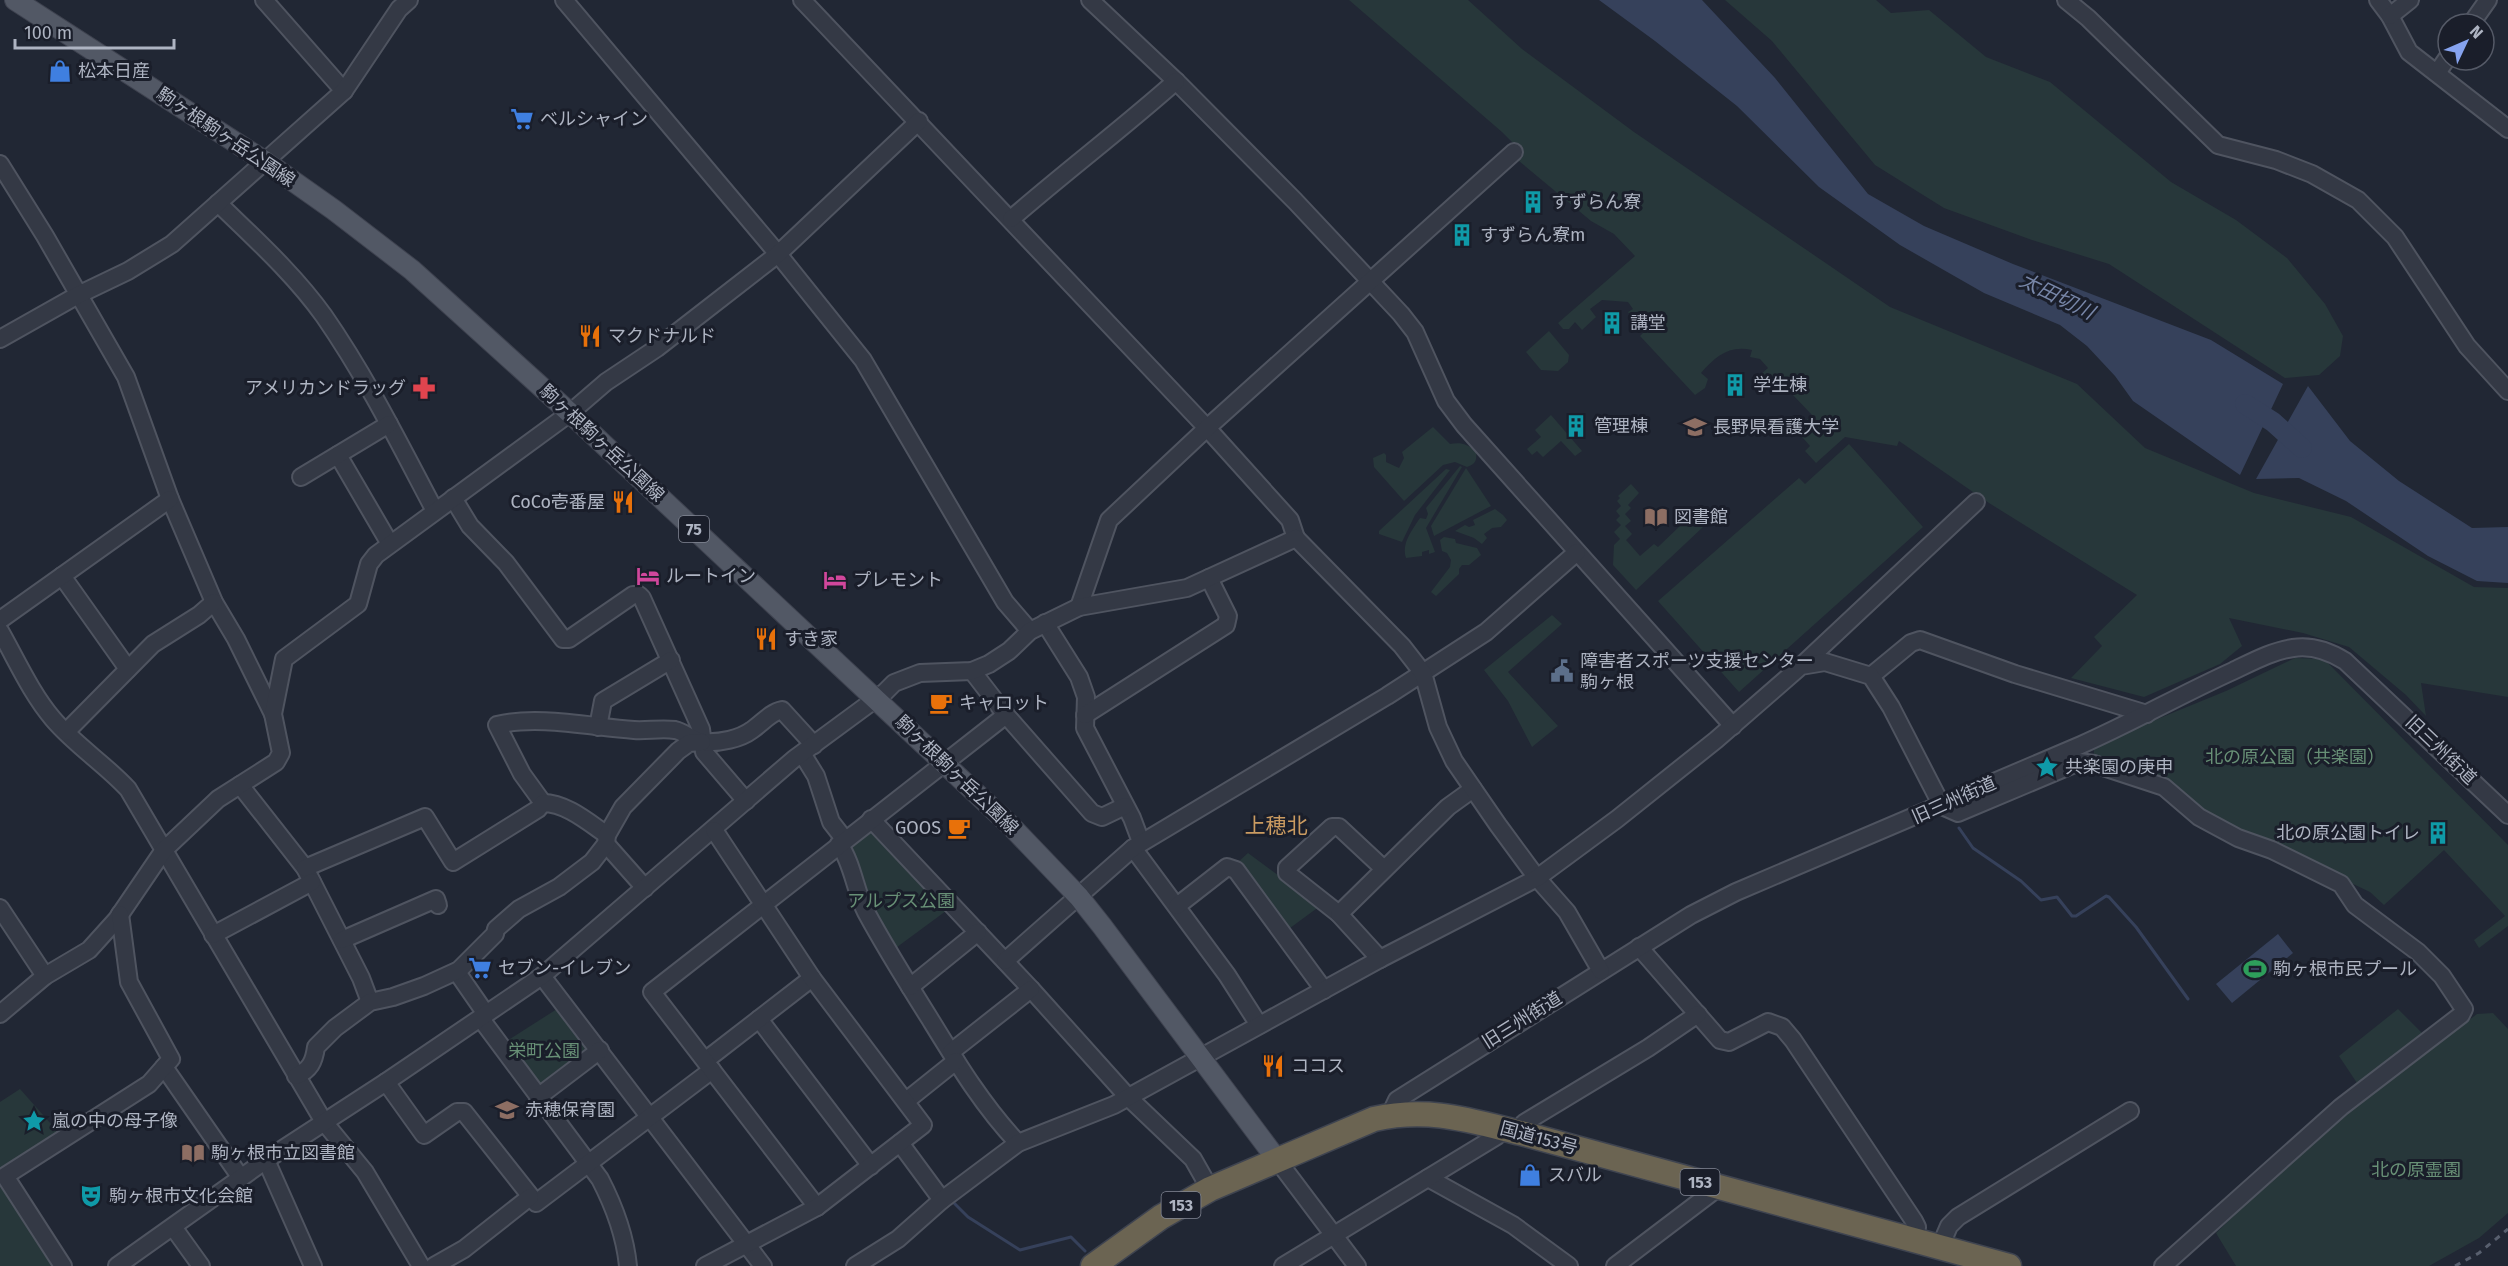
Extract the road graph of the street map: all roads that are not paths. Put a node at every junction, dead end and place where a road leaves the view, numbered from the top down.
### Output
1 (15, 0) edge
2 (264, 0) edge
3 (409, 0) edge
4 (564, 0) edge
5 (802, 0) edge
6 (1090, 0) edge
7 (2066, 0) edge
8 (2378, 0) edge
9 (2410, 0) edge
10 (2390, 16) junction
11 (2437, 73) joint
12 (1176, 81) junction
13 (344, 91) junction
14 (919, 121) junction
15 (2508, 129) edge
16 (1514, 152) dead end
17 (266, 162) junction
18 (0, 164) edge
19 (218, 202) junction
20 (1011, 219) junction
21 (778, 254) junction
22 (1369, 282) junction
23 (78, 295) junction
24 (0, 339) edge
25 (2508, 391) edge
26 (570, 413) junction
27 (389, 424) junction
28 (1207, 428) junction
29 (338, 455) junction
30 (301, 477) dead end
31 (453, 498) junction
32 (170, 499) junction
33 (1976, 502) dead end
34 (435, 511) junction
35 (1296, 538) junction
36 (390, 544) junction
37 (1577, 552) junction
38 (62, 576) junction
39 (1209, 578) junction
40 (214, 602) junction
41 (1079, 607) junction
42 (0, 620) edge
43 (1037, 627) junction
44 (0, 631) edge
45 (671, 660) junction
46 (1801, 666) junction
47 (128, 669) junction
48 (972, 671) junction
49 (1423, 673) junction
50 (1871, 676) junction
51 (875, 698) junction
52 (273, 714) junction
53 (2147, 714) junction
54 (1086, 715) junction
55 (1006, 716) junction
56 (1732, 726) junction
57 (598, 727) junction
58 (66, 732) junction
59 (702, 742) junction
60 (808, 750) junction
61 (945, 763) junction
62 (240, 785) junction
63 (1473, 789) junction
64 (746, 801) junction
65 (543, 803) junction
66 (1125, 806) junction
67 (1942, 806) junction
68 (2508, 815) edge
69 (871, 819) junction
70 (714, 830) junction
71 (606, 839) junction
72 (842, 842) junction
73 (1137, 845) junction
74 (164, 850) junction
75 (1384, 869) junction
76 (308, 875) junction
77 (1537, 878) junction
78 (645, 888) junction
79 (1079, 897) junction
80 (763, 903) junction
81 (438, 905) dead end
82 (1177, 906) junction
83 (0, 909) edge
84 (120, 914) junction
85 (1339, 914) junction
86 (978, 932) junction
87 (213, 935) junction
88 (342, 940) junction
89 (1640, 947) junction
90 (1380, 959) junction
91 (1005, 961) junction
92 (459, 970) junction
93 (1601, 971) junction
94 (45, 976) junction
95 (542, 976) junction
96 (812, 978) junction
97 (910, 987) junction
98 (1031, 989) junction
99 (1324, 990) junction
100 (370, 1002) junction
101 (0, 1014) edge
102 (1698, 1014) junction
103 (484, 1017) junction
104 (759, 1019) junction
105 (1259, 1025) junction
106 (600, 1050) junction
107 (953, 1057) junction
108 (1201, 1057) junction
109 (709, 1065) junction
110 (164, 1067) junction
111 (296, 1076) junction
112 (386, 1083) junction
113 (538, 1097) junction
114 (1128, 1097) junction
115 (906, 1101) junction
116 (2130, 1112) dead end
117 (1390, 1115) junction
118 (650, 1117) junction
119 (324, 1122) junction
120 (1510, 1130) junction
121 (900, 1143) junction
122 (1018, 1143) junction
123 (266, 1160) junction
124 (1278, 1161) junction
125 (588, 1164) junction
126 (871, 1166) junction
127 (241, 1178) junction
128 (1428, 1178) junction
129 (1719, 1187) junction
130 (1210, 1189) junction
131 (530, 1197) junction
132 (942, 1200) junction
133 (817, 1207) junction
134 (173, 1227) junction
135 (1335, 1236) junction
136 (1915, 1240) junction
137 (747, 1245) junction
138 (1940, 1247) junction
139 (63, 1266) edge
140 (117, 1266) edge
141 (201, 1266) edge
142 (313, 1266) edge
143 (421, 1266) edge
144 (434, 1266) edge
145 (628, 1266) edge
146 (705, 1266) edge
147 (763, 1266) edge
148 (855, 1266) edge
149 (1093, 1266) edge
150 (1283, 1266) edge
151 (1358, 1266) edge
152 (1569, 1266) edge
153 (1615, 1266) edge
154 (2009, 1266) edge
155 (2163, 1266) edge

1 - 17 main road, 駒ヶ根駒ヶ岳公園線 / 75
2 - 13 street
3 - 13 street
4 - 21 street
5 - 14 street
6 - 12 street
7 - 25 street
8 - 10 street
9 - 10 street
10 - 11 street
11 - 15 street
12 - 20 street
12 - 22 street
13 - 17 street
14 - 20 street
14 - 21 street
16 - 22 street
17 - 19 street
17 - 26 main road, 駒ヶ根駒ヶ岳公園線 / 75
18 - 23 street
19 - 23 street
19 - 27 street
20 - 28 street
21 - 26 street
21 - 43 street
22 - 28 street
22 - 37 street
23 - 24 street
23 - 32 street
26 - 31 street
26 - 51 main road, 駒ヶ根駒ヶ岳公園線 / 75
27 - 29 street
27 - 34 street
28 - 35 street
28 - 41 street
29 - 30 street
29 - 36 street
31 - 34 street
31 - 45 street
32 - 38 street
32 - 40 street
33 - 46 street
34 - 36 street
35 - 39 street
35 - 49 street
36 - 52 street
37 - 49 street
37 - 56 street
38 - 42 street
38 - 47 street
39 - 41 street
39 - 54 street
40 - 47 street
40 - 52 street
41 - 43 street
43 - 48 street
43 - 54 street
44 - 58 street
45 - 57 street
45 - 59 street
46 - 50 street
46 - 56 street
47 - 58 street
48 - 51 street
48 - 55 street
49 - 63 street
49 - 73 street
50 - 53 street
50 - 67 street
51 - 60 street
51 - 61 main road, 駒ヶ根駒ヶ岳公園線 / 75
52 - 62 street
53 - 67 street, 旧三州街道
53 - 68 street, 旧三州街道
54 - 66 street
55 - 61 street
55 - 66 street
56 - 77 street
57 - 59 street
57 - 65 street
58 - 74 street
59 - 60 street
59 - 64 street
59 - 71 street
60 - 64 street
60 - 72 street
61 - 69 street
61 - 79 main road, 駒ヶ根駒ヶ岳公園線 / 75
62 - 74 street
62 - 76 street
63 - 75 street
63 - 77 street
64 - 70 street
65 - 71 street
65 - 76 street
66 - 73 street
67 - 89 street, 旧三州街道
67 - 155 street
69 - 72 street
69 - 86 street
70 - 78 street
70 - 80 street
71 - 78 street
71 - 92 street
72 - 80 street
72 - 97 street
73 - 79 street
73 - 82 street
74 - 84 street
74 - 87 street
75 - 85 street
75 - 85 street
76 - 87 street
76 - 88 street
77 - 90 street
77 - 93 street
78 - 95 street
79 - 91 street
79 - 108 main road, 駒ヶ根駒ヶ岳公園線 / 75
80 - 96 street
80 - 109 street
81 - 88 street
82 - 99 street
82 - 105 street
83 - 94 street
84 - 94 street
84 - 110 street
85 - 90 street
86 - 91 street
86 - 97 street
87 - 111 street
88 - 100 street
89 - 93 street, 旧三州街道
89 - 102 street
90 - 99 street
91 - 98 street
92 - 100 street
92 - 103 street
93 - 117 street, 旧三州街道
94 - 101 street
95 - 103 street
95 - 106 street
96 - 104 street
96 - 115 street
97 - 107 street
98 - 107 street
98 - 114 street
99 - 105 street
100 - 111 street
102 - 120 street
102 - 136 street
103 - 112 street
103 - 113 street
104 - 109 street
104 - 126 street
105 - 108 street
106 - 113 street
106 - 118 street
107 - 115 street
107 - 122 street
108 - 114 street
108 - 124 main road, 駒ヶ根駒ヶ岳公園線 / 75
109 - 118 street
109 - 133 street
110 - 127 street
110 - 139 street
111 - 119 street
112 - 119 street
112 - 131 street
113 - 125 street
114 - 122 street
114 - 130 street
115 - 121 street
116 - 138 street
117 - 120 highway, 国道153号 / 153
117 - 124 highway, 国道153号 / 153
118 - 125 street
118 - 137 street
119 - 123 street
119 - 143 street
120 - 128 street
120 - 129 highway, 国道153号 / 153
121 - 126 street
121 - 132 street
122 - 132 street
123 - 127 street
123 - 142 street
124 - 130 highway, 国道153号 / 153
124 - 135 street
125 - 131 street
125 - 145 street
126 - 133 street
127 - 134 street
128 - 135 street
128 - 152 street
129 - 136 highway, 国道153号 / 153
129 - 153 street
130 - 149 highway, 国道153号 / 153
131 - 144 street
132 - 148 street
133 - 137 street
134 - 140 street
134 - 141 street
135 - 150 street
135 - 151 street
136 - 138 highway, 国道153号 / 153
137 - 146 street
137 - 147 street
138 - 154 highway, 国道153号 / 153

